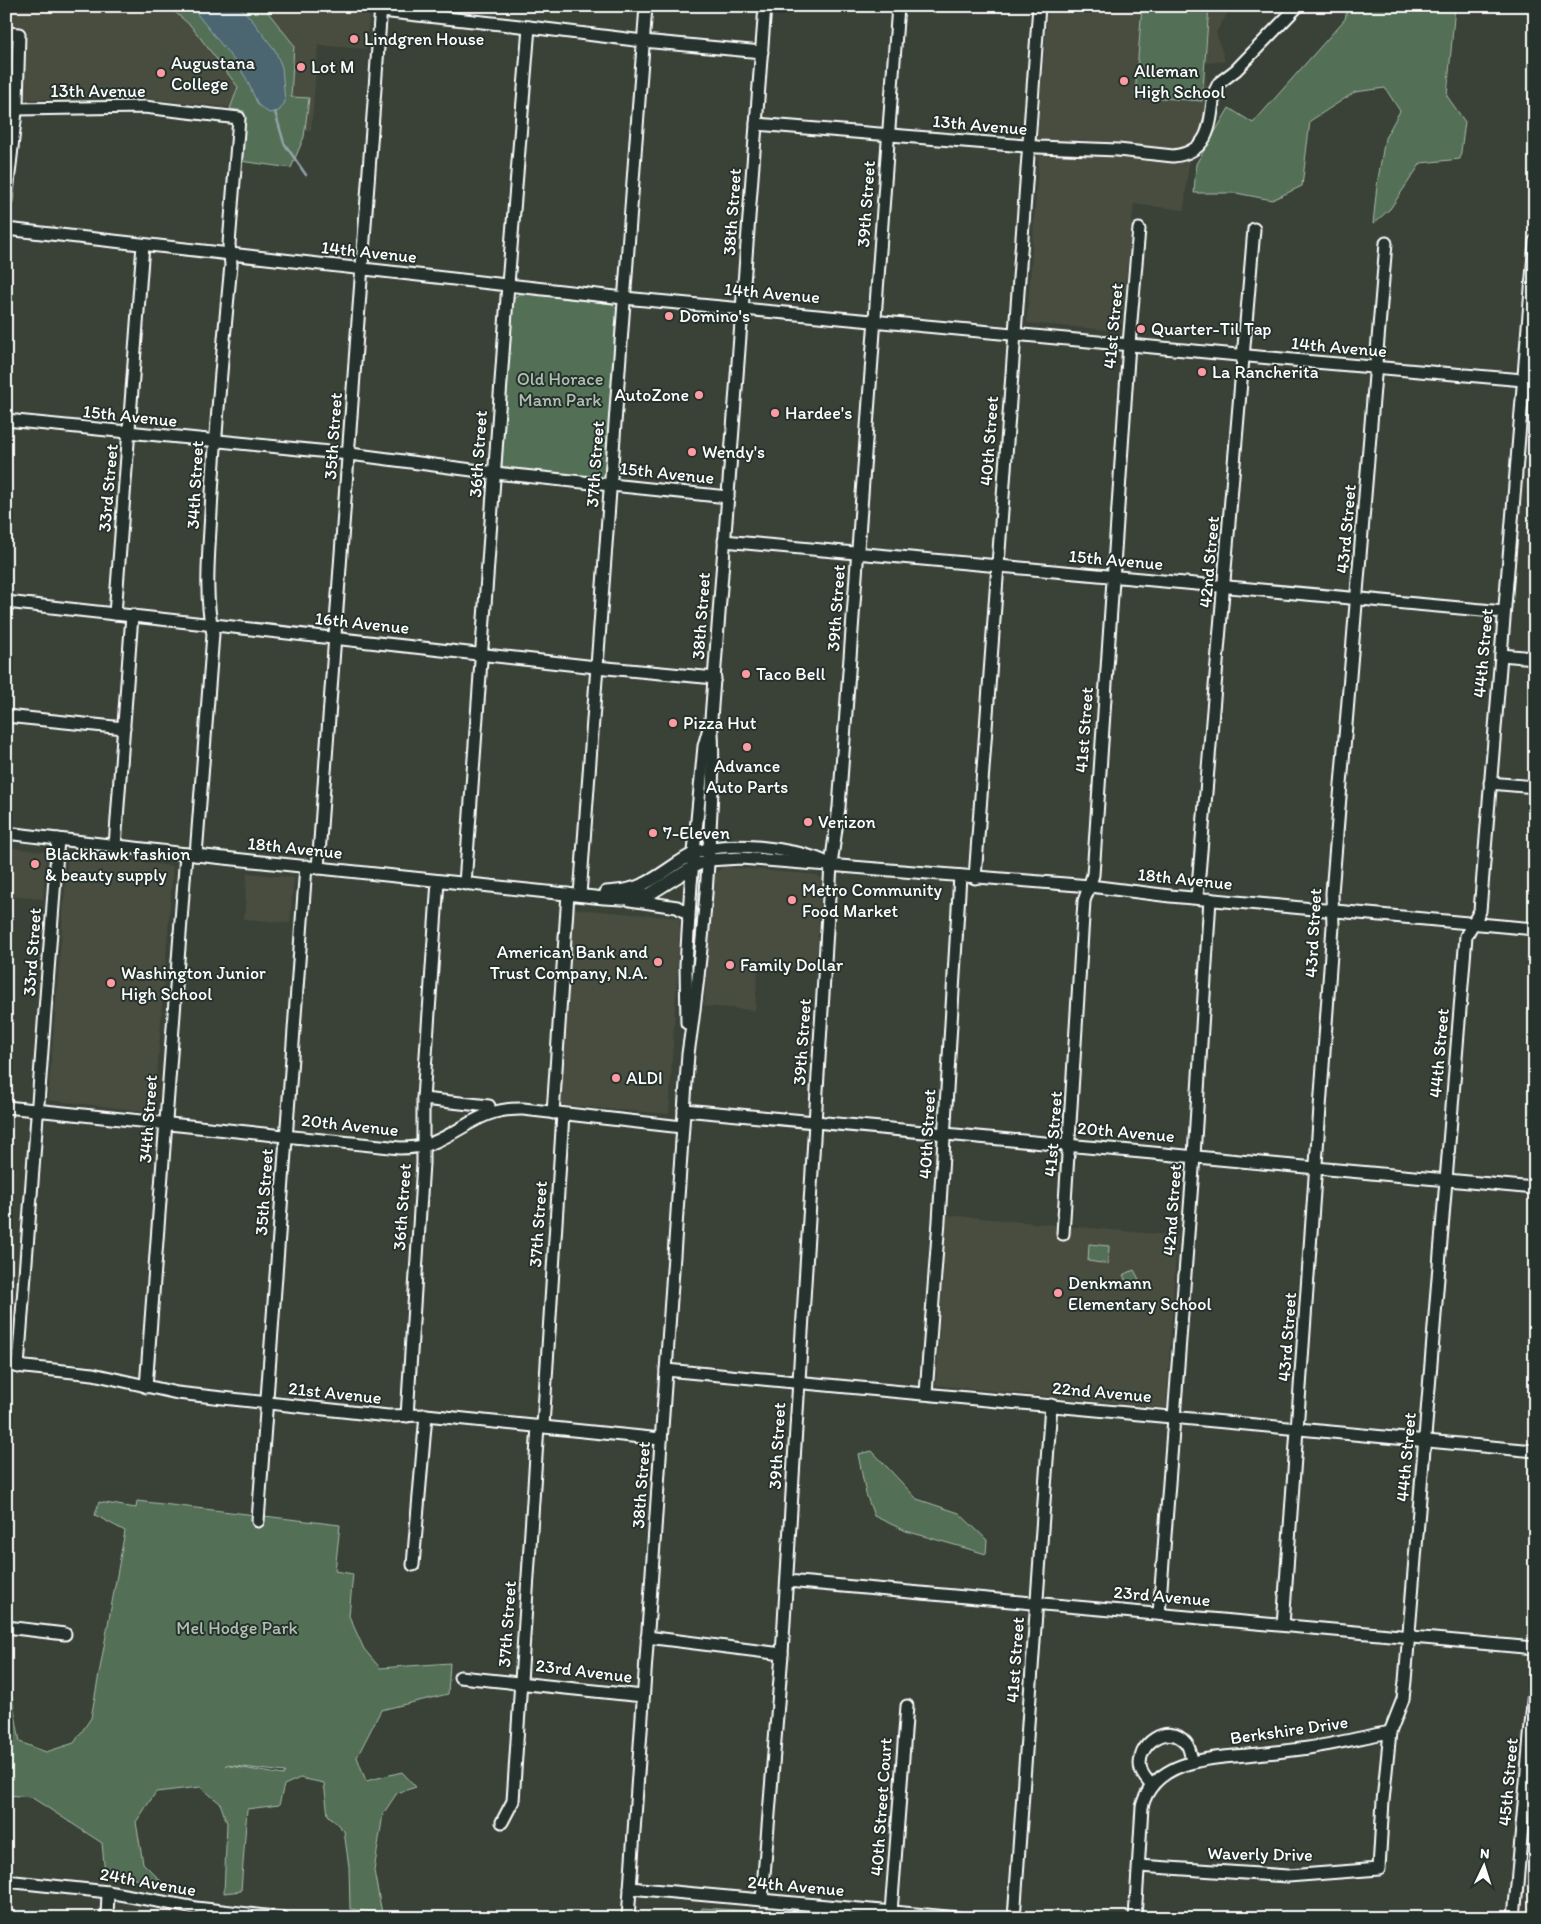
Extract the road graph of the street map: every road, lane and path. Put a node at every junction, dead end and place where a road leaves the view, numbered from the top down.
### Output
1 (646, 6) edge
2 (765, 6) edge
3 (898, 6) edge
4 (1039, 6) edge
5 (1298, 6) edge
6 (381, 9) edge
7 (529, 27) junction
8 (6, 33) edge
9 (643, 41) junction
10 (762, 52) junction
11 (16, 109) junction
12 (239, 118) joint
13 (756, 124) junction
14 (889, 135) junction
15 (1028, 146) junction
16 (6, 201) edge
17 (6, 229) edge
18 (1139, 229) dead end
19 (1254, 229) dead end
20 (1535, 241) edge
21 (1386, 243) dead end
22 (144, 245) junction
23 (230, 255) junction
24 (363, 269) junction
25 (508, 284) junction
26 (624, 298) junction
27 (742, 308) junction
28 (875, 320) junction
29 (1015, 334) junction
30 (1129, 344) junction
31 (1244, 356) junction
32 (1377, 367) junction
33 (1530, 380) edge
34 (6, 420) edge
35 (130, 433) junction
36 (214, 442) junction
37 (350, 454) junction
38 (495, 473) junction
39 (612, 485) junction
40 (728, 497) junction
41 (724, 541) junction
42 (858, 554) junction
43 (997, 567) junction
44 (1113, 578) junction
45 (1224, 586) junction
46 (1357, 599) junction
47 (6, 602) edge
48 (1504, 612) junction
49 (115, 614) junction
50 (132, 616) junction
51 (211, 624) junction
52 (335, 637) junction
53 (481, 654) junction
54 (1501, 655) junction
55 (1535, 658) edge
56 (596, 667) junction
57 (715, 678) junction
58 (6, 716) edge
59 (712, 719) junction
60 (124, 728) junction
61 (1490, 783) junction
62 (1535, 788) edge
63 (6, 833) edge
64 (58, 839) junction
65 (115, 846) junction
66 (694, 853) junction
67 (191, 854) junction
68 (708, 854) junction
69 (831, 865) junction
70 (306, 866) junction
71 (693, 867) junction
72 (318, 868) junction
73 (960, 876) junction
74 (975, 878) junction
75 (438, 881) junction
76 (465, 884) junction
77 (1090, 886) junction
78 (568, 894) junction
79 (580, 895) junction
80 (1197, 898) junction
81 (623, 899) junction
82 (1210, 899) junction
83 (1332, 910) junction
84 (689, 920) junction
85 (1474, 923) junction
86 (1535, 929) edge
87 (688, 1054) junction
88 (423, 1100) junction
89 (489, 1106) dead end
90 (6, 1107) edge
91 (684, 1110) junction
92 (38, 1111) junction
93 (558, 1113) junction
94 (815, 1121) junction
95 (165, 1124) junction
96 (682, 1127) junction
97 (944, 1134) junction
98 (285, 1136) junction
99 (1070, 1145) junction
100 (424, 1146) junction
101 (1194, 1156) junction
102 (1316, 1167) junction
103 (1445, 1179) junction
104 (1535, 1188) edge
105 (1063, 1234) dead end
106 (6, 1366) edge
107 (18, 1367) junction
108 (666, 1370) junction
109 (798, 1382) junction
110 (146, 1387) junction
111 (926, 1393) junction
112 (266, 1403) junction
113 (1051, 1405) junction
114 (426, 1415) junction
115 (406, 1416) junction
116 (1174, 1417) junction
117 (540, 1426) junction
118 (1298, 1428) junction
119 (662, 1438) junction
120 (1425, 1441) junction
121 (1535, 1451) edge
122 (258, 1521) dead end
123 (413, 1565) dead end
124 (787, 1581) junction
125 (1036, 1602) junction
126 (1159, 1614) junction
127 (1283, 1625) junction
128 (6, 1627) edge
129 (65, 1634) dead end
130 (647, 1637) junction
131 (1408, 1637) junction
132 (1535, 1648) edge
133 (782, 1654) junction
134 (460, 1677) dead end
135 (1535, 1680) edge
136 (521, 1682) junction
137 (643, 1696) junction
138 (906, 1706) dead end
139 (1390, 1732) junction
140 (1192, 1762) junction
141 (1152, 1786) junction
142 (502, 1822) dead end
143 (1139, 1866) junction
144 (1380, 1869) joint
145 (6, 1881) edge
146 (630, 1888) junction
147 (108, 1892) junction
148 (762, 1900) junction
149 (890, 1912) junction
150 (934, 1917) edge
151 (107, 1918) edge
152 (283, 1918) edge
153 (628, 1918) edge
154 (959, 1918) edge
155 (1014, 1918) edge
156 (1136, 1918) edge
157 (1514, 1918) edge

1 - 9 street, 37th Street
2 - 10 street, 38th Street
3 - 14 street, 39th Street
4 - 15 street, 40th Street
5 - 15 street, 13th Avenue
6 - 7 street
6 - 24 street, 35th Street
7 - 9 street
7 - 25 street, 36th Street
8 - 11 street
9 - 10 street
9 - 26 street, 37th Street
10 - 13 street, 38th Street
11 - 12 street, 13th Avenue
11 - 16 street
12 - 23 street, 34th Street
13 - 14 street, 13th Avenue
13 - 27 street, 38th Street
14 - 15 street, 13th Avenue
14 - 28 street, 39th Street
15 - 29 street, 40th Street
17 - 22 street, 14th Avenue
18 - 30 street, 41st Street
19 - 31 street, 42nd Street
20 - 33 street, 44th Street
21 - 32 street, 43rd Street
22 - 23 street, 14th Avenue
22 - 35 street, 33rd Street
23 - 24 street, 14th Avenue
23 - 36 street, 34th Street
24 - 25 street, 14th Avenue
24 - 37 street, 35th Street
25 - 26 street, 14th Avenue
25 - 38 street, 36th Street
26 - 27 street, 14th Avenue
26 - 39 street, 37th Street
27 - 28 street, 14th Avenue
27 - 40 street, 38th Street
28 - 29 street, 14th Avenue
28 - 42 street, 39th Street
29 - 30 street, 14th Avenue
29 - 43 street, 40th Street
30 - 31 street, 14th Avenue
30 - 44 street, 41st Street
31 - 32 street, 14th Avenue
31 - 45 street, 42nd Street
32 - 33 street, 14th Avenue
32 - 46 street, 43rd Street
33 - 48 street, 44th Street
34 - 35 street, 15th Avenue
35 - 36 street, 15th Avenue
35 - 49 street, 33rd Street
36 - 37 street, 15th Avenue
36 - 51 street, 34th Street
37 - 38 street, 15th Avenue
37 - 52 street, 35th Street
38 - 39 street, 15th Avenue
38 - 53 street, 36th Street
39 - 40 street, 15th Avenue
39 - 56 street, 37th Street
40 - 41 street, 38th Street
41 - 42 street, 15th Avenue
41 - 57 street, 38th Street
42 - 43 street, 15th Avenue
42 - 69 street, 39th Street
43 - 44 street, 15th Avenue
43 - 74 street, 40th Street
44 - 45 street, 15th Avenue
44 - 77 street, 41st Street
45 - 46 street, 15th Avenue
45 - 80 street, 42nd Street
46 - 48 street, 15th Avenue
46 - 83 street, 43rd Street
47 - 49 street, 16th Avenue
48 - 54 street, 44th Street
49 - 50 street, 16th Avenue
50 - 51 street, 16th Avenue
50 - 60 street
51 - 52 street, 16th Avenue
51 - 67 street, 34th Street
52 - 53 street, 16th Avenue
52 - 72 street, 35th Street
53 - 56 street, 16th Avenue
53 - 76 street, 36th Street
54 - 55 street
54 - 61 street, 44th Street
56 - 57 street, 16th Avenue
56 - 79 street, 37th Street
57 - 59 street, 38th Street
58 - 60 street
59 - 66 street, 38th Street
59 - 68 street, 38th Street
60 - 65 street
61 - 62 street
61 - 85 street, 44th Street
63 - 64 street, 18th Avenue
64 - 65 street, 18th Avenue
64 - 92 street, 33rd Street
65 - 67 street, 18th Avenue
66 - 68 street, 18th Avenue
66 - 71 street, 38th Street
66 - 79 street, 18th Avenue
67 - 70 street, 18th Avenue
67 - 95 street, 34th Street
68 - 69 street, 18th Avenue
68 - 71 street, 18th Avenue
68 - 87 street, 38th Street
69 - 73 street, 18th Avenue
69 - 94 street, 39th Street
70 - 72 street, 18th Avenue
70 - 98 street, 35th Street
71 - 81 street, 18th Avenue
71 - 84 street, 38th Street
72 - 75 street, 18th Avenue
73 - 74 street, 18th Avenue
73 - 97 street, 40th Street
74 - 77 street, 18th Avenue
75 - 76 street, 18th Avenue
75 - 88 street, 36th Street
76 - 78 street, 18th Avenue
77 - 80 street, 18th Avenue
77 - 99 street, 41st Street
78 - 79 street, 18th Avenue
78 - 93 street, 37th Street
79 - 81 street, 18th Avenue
80 - 82 street, 18th Avenue
81 - 84 street
82 - 83 street, 18th Avenue
82 - 101 street, 42nd Street
83 - 85 street, 18th Avenue
83 - 102 street, 43rd Street
84 - 87 street, 38th Street
85 - 86 street, 18th Avenue
85 - 103 street, 44th Street
87 - 91 street, 38th Street
88 - 89 street
88 - 100 street, 36th Street
90 - 92 street, 20th Avenue
91 - 94 street, 20th Avenue
91 - 96 street, 38th Street
92 - 95 street, 20th Avenue
92 - 107 street, 33rd Street
93 - 96 street, 20th Avenue
93 - 100 street, 20th Avenue
93 - 117 street, 37th Street
94 - 97 street, 20th Avenue
94 - 109 street, 39th Street
95 - 98 street, 20th Avenue
95 - 110 street, 34th Street
96 - 108 street, 38th Street
97 - 99 street, 20th Avenue
97 - 111 street, 40th Street
98 - 100 street, 20th Avenue
98 - 112 street, 35th Street
99 - 101 street, 20th Avenue
99 - 105 street, 41st Street
100 - 115 street, 36th Street
101 - 102 street, 20th Avenue
101 - 116 street, 42nd Street
102 - 103 street, 20th Avenue
102 - 118 street, 43rd Street
103 - 104 street, 20th Avenue
103 - 120 street, 44th Street
106 - 107 street, 21st Avenue
107 - 110 street, 21st Avenue
108 - 109 street, 22nd Avenue
108 - 119 street, 38th Street
109 - 111 street, 22nd Avenue
109 - 124 street, 39th Street
110 - 112 street, 21st Avenue
111 - 113 street, 22nd Avenue
112 - 115 street, 21st Avenue
112 - 122 street, 35th Street
113 - 116 street, 22nd Avenue
113 - 125 street, 41st Street
114 - 115 street, 21st Avenue
114 - 117 street, 21st Avenue
114 - 123 street
116 - 118 street, 22nd Avenue
116 - 126 street, 42nd Street
117 - 119 street, 21st Avenue
117 - 136 street, 37th Street
118 - 120 street, 22nd Avenue
118 - 127 street, 43rd Street
119 - 130 street, 38th Street
120 - 121 street, 22nd Avenue
120 - 131 street, 44th Street
124 - 125 street, 23rd Avenue
124 - 133 street, 39th Street
125 - 126 street, 23rd Avenue
125 - 155 street, 41st Street
126 - 127 street, 23rd Avenue
127 - 131 street, 23rd Avenue
128 - 129 street
130 - 133 street
130 - 137 street, 38th Street
131 - 132 street, 23rd Avenue
131 - 139 street, 44th Street
133 - 148 street, 39th Street
134 - 136 street, 23rd Avenue
135 - 157 street, 45th Street
136 - 137 street, 23rd Avenue
136 - 142 street, 37th Street
137 - 146 street, 38th Street
138 - 149 street, 40th Street Court
139 - 140 street, Berkshire Drive
139 - 144 street, 44th Street
140 - 141 street, Berkshire Drive
140 - 141 street
141 - 143 street
143 - 144 street, Waverly Drive
143 - 156 street
145 - 147 street, 24th Avenue
146 - 148 street, 24th Avenue
146 - 153 street, 38th Street
147 - 151 street
147 - 152 street, 24th Avenue
148 - 149 street, 24th Avenue
149 - 150 street, 24th Avenue
150 - 154 street, 24th Avenue

